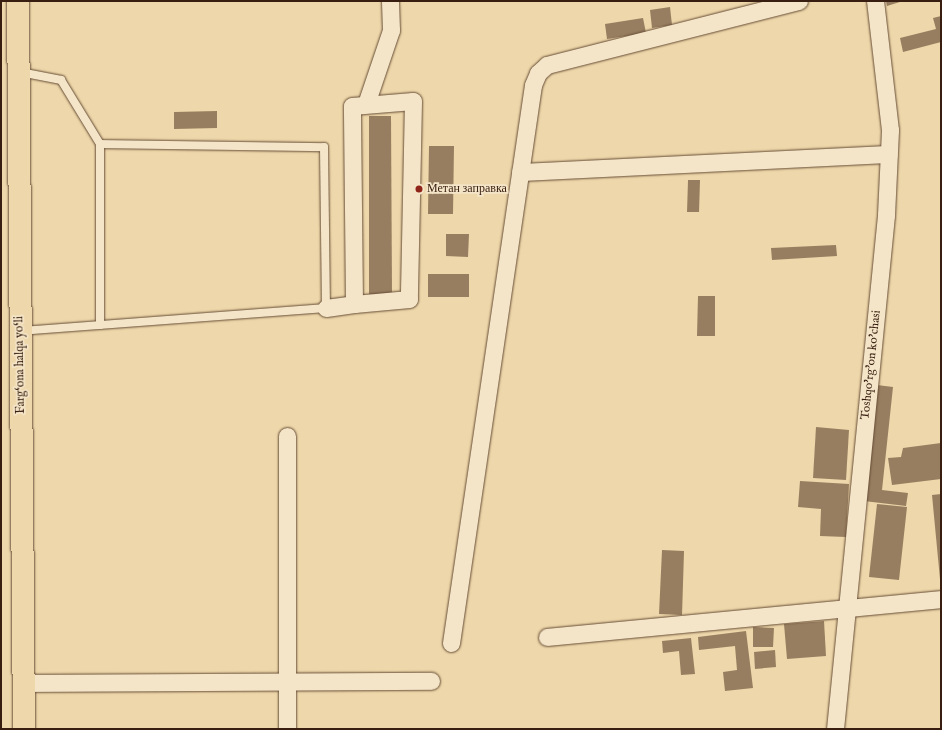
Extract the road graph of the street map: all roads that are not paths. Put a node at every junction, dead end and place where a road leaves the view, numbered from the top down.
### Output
1 (18, 1) edge
2 (390, 1) edge
3 (799, 1) edge
4 (875, 1) edge
5 (18, 72) junction
6 (366, 104) junction
7 (100, 144) junction
8 (889, 154) junction
9 (520, 172) junction
10 (354, 304) junction
11 (326, 308) junction
12 (100, 326) junction
13 (20, 332) junction
14 (287, 436) dead end
15 (941, 599) edge
16 (847, 608) junction
17 (547, 637) dead end
18 (451, 643) dead end
19 (287, 681) junction
20 (431, 681) dead end
21 (24, 683) junction
22 (24, 729) edge
23 (287, 729) edge
24 (835, 729) edge

1 - 5 highway, Farg‘ona halqa yo‘li
2 - 6 street
3 - 9 street
4 - 8 street, Toshqo'rg'on ko'chasi
5 - 7 lane
5 - 13 highway, Farg‘ona halqa yo‘li
6 - 10 street
6 - 10 street
7 - 11 lane
7 - 12 lane
8 - 9 street
8 - 16 street, Toshqo'rg'on ko'chasi
9 - 18 street
10 - 11 street
11 - 12 lane
12 - 13 lane
13 - 21 highway, Farg‘ona halqa yo‘li
14 - 19 street
15 - 16 street
16 - 17 street
16 - 24 street, Toshqo'rg'on ko'chasi
19 - 20 street
19 - 21 street
19 - 23 street
21 - 22 highway, Farg‘ona halqa yo‘li

